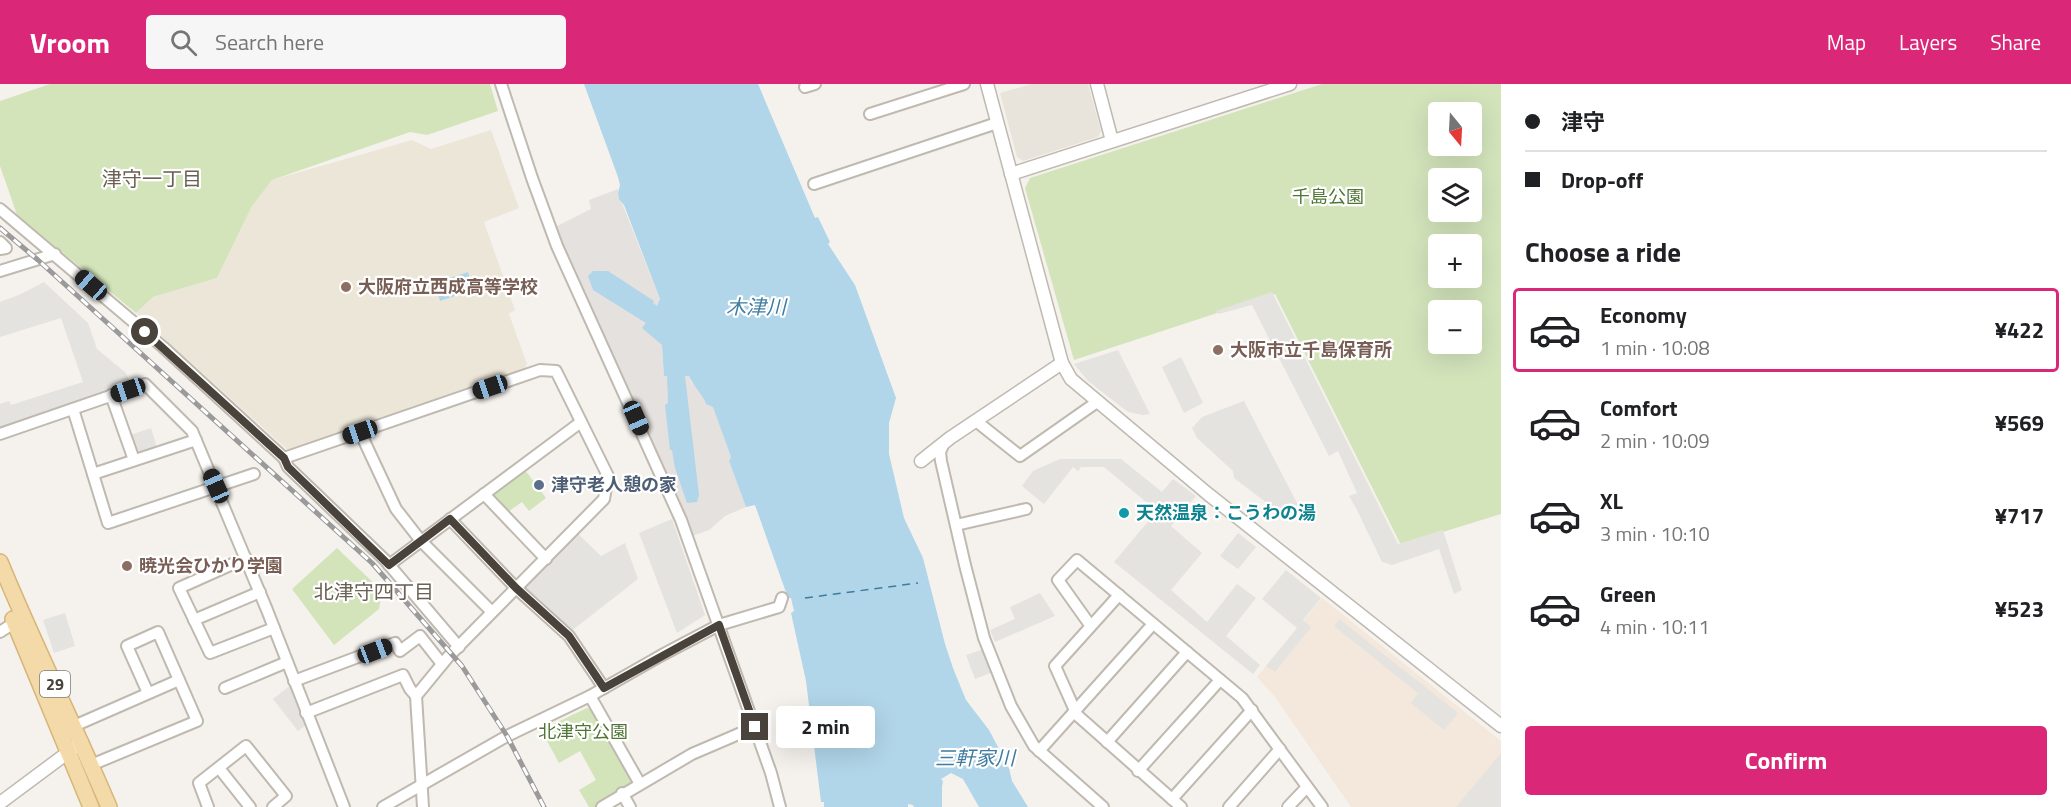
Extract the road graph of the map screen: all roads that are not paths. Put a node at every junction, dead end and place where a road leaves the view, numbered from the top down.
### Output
1 (501, 84) edge
2 (964, 84) edge
3 (987, 84) edge
4 (1097, 84) edge
5 (1290, 84) edge
6 (870, 114) dead end
7 (997, 123) junction
8 (1112, 141) junction
9 (1011, 174) junction
10 (814, 184) dead end
11 (0, 209) edge
12 (0, 242) edge
13 (0, 249) edge
14 (55, 254) junction
15 (0, 271) edge
16 (1062, 363) junction
17 (111, 395) junction
18 (1097, 402) junction
19 (73, 409) junction
20 (976, 421) junction
21 (580, 422) junction
22 (360, 432) junction
23 (0, 434) edge
24 (196, 440) junction
25 (944, 443) junction
26 (284, 458) junction
27 (134, 460) junction
28 (921, 461) dead end
29 (93, 474) junction
30 (254, 474) dead end
31 (216, 486) junction
32 (484, 494) junction
33 (1026, 509) dead end
34 (450, 519) junction
35 (956, 525) junction
36 (421, 541) junction
37 (246, 558) junction
38 (546, 559) junction
39 (0, 562) edge
40 (389, 565) junction
41 (0, 588) edge
42 (516, 588) junction
43 (260, 592) junction
44 (1119, 595) junction
45 (782, 598) dead end
46 (492, 612) junction
47 (19, 620) junction
48 (194, 620) junction
49 (1153, 624) junction
50 (719, 625) junction
51 (1090, 625) junction
52 (274, 627) junction
53 (0, 632) edge
54 (459, 647) junction
55 (1187, 652) junction
56 (287, 662) junction
57 (442, 664) junction
58 (179, 680) junction
59 (1220, 680) junction
60 (294, 681) junction
61 (225, 688) dead end
62 (604, 688) junction
63 (148, 693) junction
64 (416, 696) junction
65 (590, 696) junction
66 (1252, 710) junction
67 (1074, 711) junction
68 (306, 713) junction
69 (75, 726) junction
70 (1501, 726) edge
71 (755, 727) junction
72 (1107, 741) junction
73 (82, 742) junction
74 (1280, 749) junction
75 (69, 751) junction
76 (1039, 751) junction
77 (91, 765) junction
78 (219, 768) junction
79 (1138, 771) junction
80 (421, 784) junction
81 (640, 784) junction
82 (1307, 787) junction
83 (622, 794) junction
84 (1172, 799) junction
85 (0, 803) edge
86 (91, 807) edge
87 (109, 807) edge
88 (208, 807) edge
89 (250, 807) edge
90 (273, 807) edge
91 (344, 807) edge
92 (383, 807) edge
93 (423, 807) edge
94 (602, 807) edge
95 (630, 807) edge
96 (780, 807) edge
97 (1103, 807) edge
98 (1181, 807) edge
99 (1229, 807) edge
100 (1288, 807) edge
101 (1322, 807) edge

1 - 50 street
2 - 6 street
3 - 7 street
4 - 8 street
5 - 8 street
7 - 9 street
7 - 10 street
8 - 9 street
9 - 16 street
11 - 14 street
12 - 13 street
14 - 15 street
14 - 26 street
16 - 18 street
16 - 20 street
17 - 19 street
17 - 24 street
17 - 27 street
18 - 20 street
18 - 70 street
19 - 23 street
19 - 29 street
20 - 25 street
21 - 22 street
21 - 32 street
21 - 38 street
22 - 26 street
22 - 36 street
24 - 27 street
24 - 31 street
25 - 28 street
25 - 35 street
26 - 40 street
27 - 29 street
29 - 31 street
30 - 31 street
31 - 37 street
32 - 34 street
32 - 38 street
33 - 35 street
34 - 36 street
34 - 42 street
35 - 76 street
36 - 40 street
36 - 46 street
37 - 43 street
37 - 48 street
38 - 42 street
39 - 47 main road, 29
40 - 54 street
41 - 47 main road, 29
42 - 46 street
42 - 62 street
43 - 48 street
43 - 52 street
44 - 49 street
44 - 51 street
44 - 51 street
45 - 50 street
46 - 54 street
47 - 53 street
47 - 69 main road, 29
47 - 75 main road, 29
48 - 52 street
49 - 55 street
49 - 67 street
50 - 62 street
50 - 71 street
51 - 67 street
52 - 56 street
54 - 57 street
55 - 59 street
55 - 72 street
56 - 60 street
56 - 61 street
57 - 60 street
57 - 64 street
58 - 63 street
58 - 63 street
58 - 77 street
59 - 66 street
59 - 79 street
60 - 68 street
62 - 65 street
63 - 69 street
64 - 68 street
64 - 80 street
65 - 80 street
65 - 81 street
66 - 74 street
66 - 84 street
67 - 72 street
67 - 76 street
68 - 91 street
69 - 73 main road, 29
71 - 81 street
71 - 96 street
72 - 79 street
73 - 75 street
73 - 77 main road, 29
74 - 82 street
74 - 99 street
75 - 85 street
75 - 86 main road, 29
76 - 97 street
77 - 87 main road, 29
78 - 88 street
78 - 89 street
78 - 90 street
79 - 84 street
80 - 92 street
80 - 93 street
81 - 83 street
82 - 100 street
82 - 101 street
83 - 94 street
83 - 95 street
84 - 98 street

